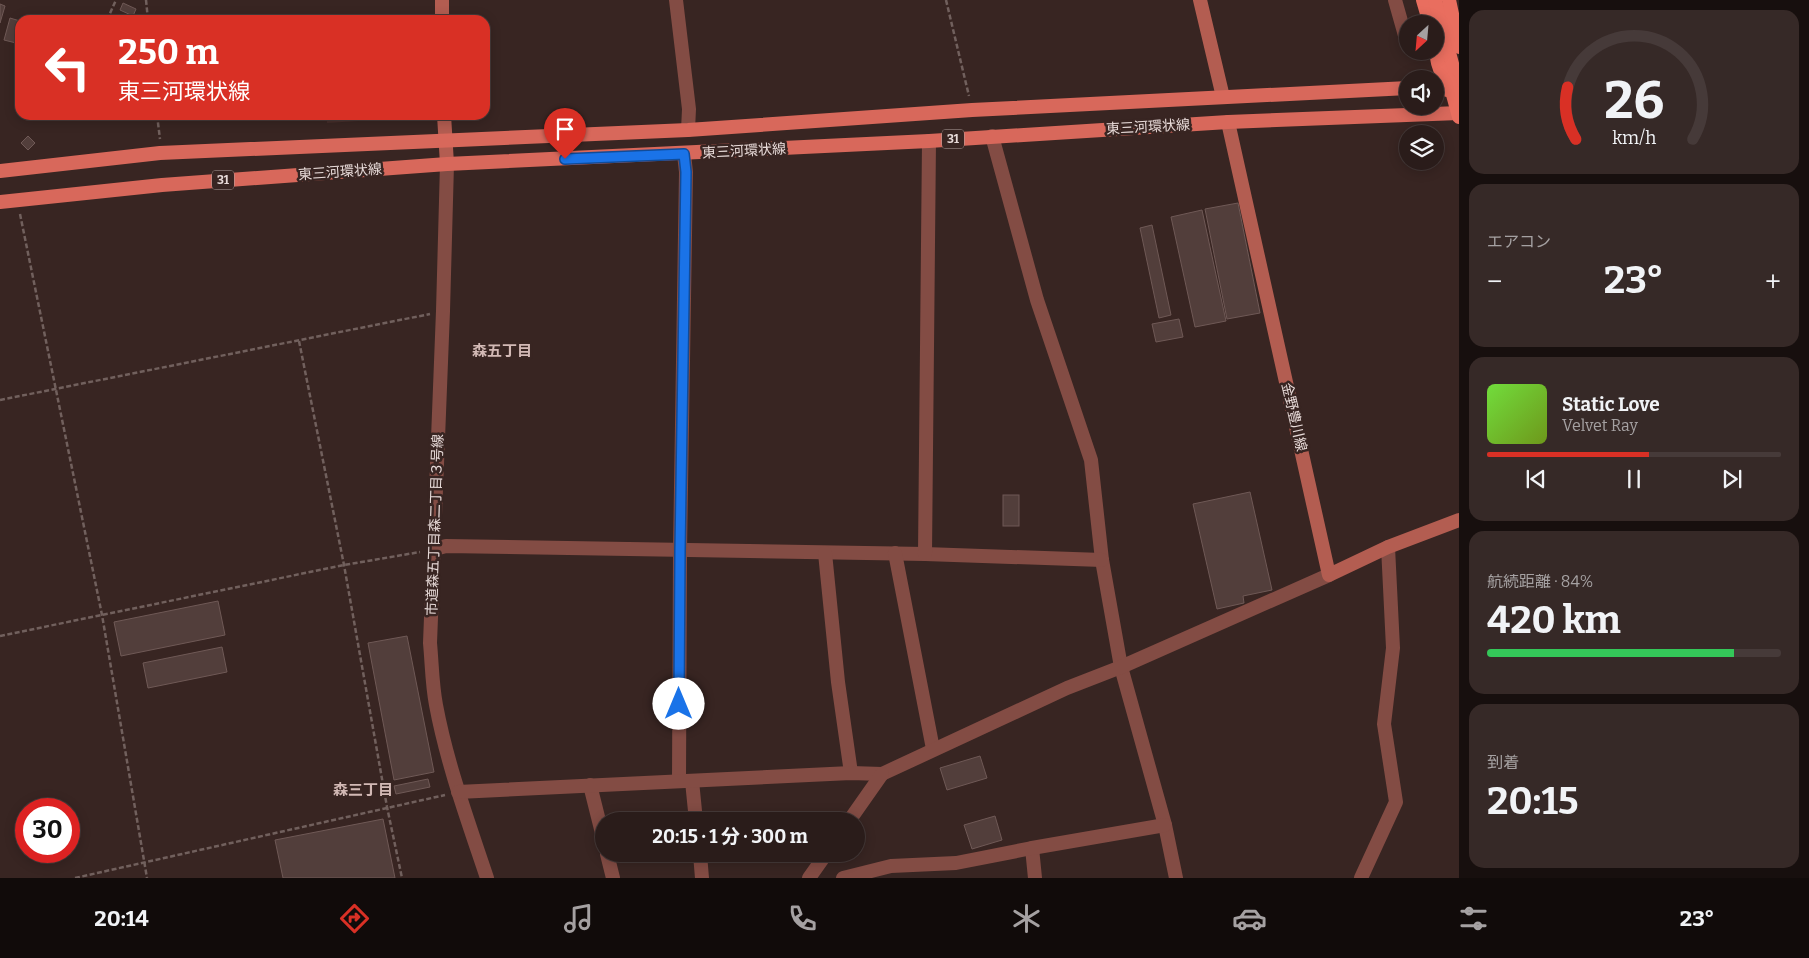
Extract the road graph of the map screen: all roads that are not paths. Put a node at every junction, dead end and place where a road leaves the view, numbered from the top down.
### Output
1 (442, 0) edge
2 (676, 0) edge
3 (1200, 0) edge
4 (1395, 0) edge
5 (1423, 0) edge
6 (1427, 0) edge
7 (1435, 0) edge
8 (1449, 0) edge
9 (442, 15) edge
10 (1399, 15) edge
11 (1429, 15) edge
12 (1430, 15) edge
13 (1459, 47) edge
14 (1437, 60) edge
15 (1443, 60) edge
16 (1399, 88) edge
17 (1451, 90) edge
18 (1223, 97) junction
19 (1458, 117) edge
20 (444, 120) edge
21 (1228, 122) junction
22 (688, 130) junction
23 (992, 136) junction
24 (446, 141) junction
25 (929, 141) junction
26 (684, 154) junction
27 (447, 164) junction
28 (0, 171) edge
29 (0, 202) edge
30 (1459, 520) edge
31 (1388, 547) junction
32 (435, 549) junction
33 (680, 551) junction
34 (825, 552) junction
35 (895, 553) junction
36 (925, 554) junction
37 (1102, 560) junction
38 (1329, 575) junction
39 (1121, 667) junction
40 (933, 749) junction
41 (851, 773) junction
42 (882, 774) junction
43 (685, 781) junction
44 (590, 785) junction
45 (458, 792) junction
46 (597, 812) edge
47 (694, 812) edge
48 (855, 812) edge
49 (1165, 824) junction
50 (1032, 848) junction
51 (609, 862) edge
52 (701, 862) edge
53 (820, 862) edge
54 (487, 878) edge
55 (613, 878) edge
56 (702, 878) edge
57 (809, 878) edge
58 (843, 878) edge
59 (1035, 878) edge
60 (1176, 878) edge
61 (1361, 878) edge

1 - 9 main road
2 - 22 street
3 - 18 main road
4 - 10 street
5 - 11 highway
6 - 12 highway
7 - 17 highway
8 - 13 highway
14 - 17 highway
15 - 17 highway
16 - 18 main road, 東三河環状線 / 31
17 - 19 highway
18 - 22 main road, 東三河環状線 / 31
19 - 21 main road, 東三河環状線 / 31
20 - 24 main road
21 - 23 main road, 東三河環状線 / 31
21 - 38 main road, 金野豊川線
22 - 24 main road, 東三河環状線 / 31
23 - 25 main road, 東三河環状線 / 31
23 - 37 street
24 - 27 main road
24 - 28 main road, 東三河環状線 / 31
25 - 26 main road, 東三河環状線 / 31
25 - 36 street
26 - 27 main road, 東三河環状線 / 31
26 - 33 street
27 - 29 main road, 東三河環状線 / 31
27 - 32 street, 市道森五丁目森二丁目３号線
30 - 31 main road
31 - 38 main road
31 - 61 street
32 - 33 street
32 - 45 street, 市道森五丁目森二丁目３号線
33 - 34 street
33 - 43 street
34 - 35 street
34 - 41 street
35 - 36 street
35 - 40 street
36 - 37 street
37 - 39 street
38 - 39 street
39 - 40 street
39 - 49 street
40 - 42 street
41 - 42 street
41 - 43 street
42 - 48 street
43 - 44 street
43 - 47 street
44 - 45 street
44 - 46 street
45 - 54 street, 市道森五丁目森二丁目３号線
49 - 50 street
49 - 60 street
50 - 58 street
50 - 59 street
51 - 55 street
52 - 56 street
53 - 57 street

